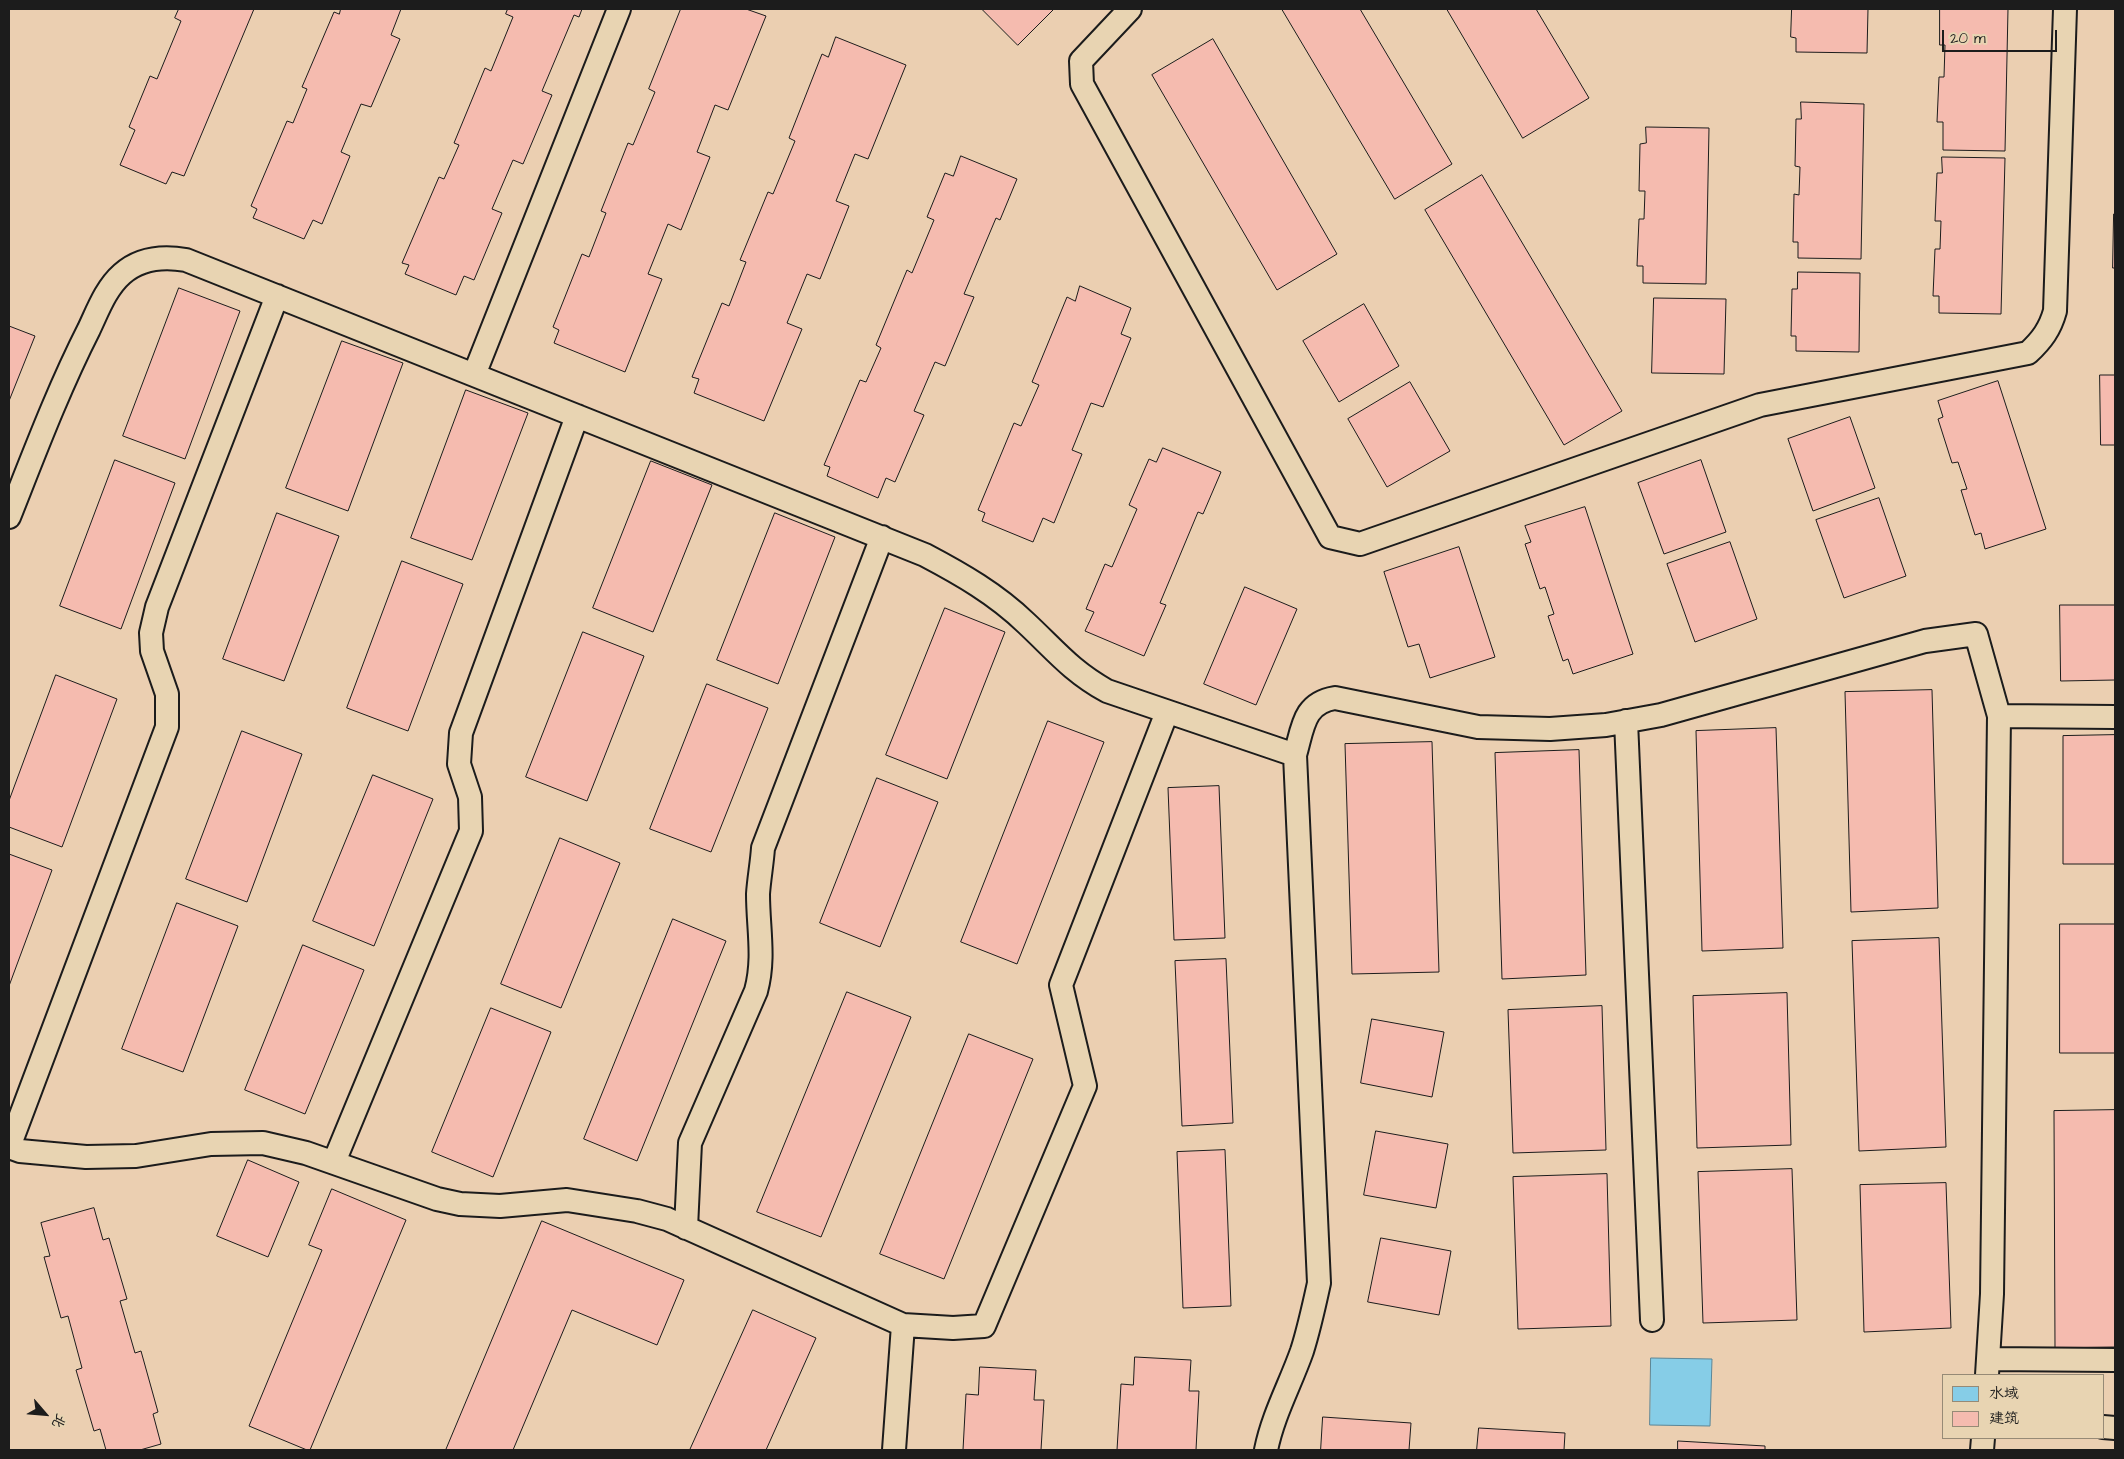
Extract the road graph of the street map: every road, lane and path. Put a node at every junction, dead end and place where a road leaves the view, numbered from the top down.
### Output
1 (619, 9) edge
2 (1130, 9) edge
3 (2065, 9) edge
4 (277, 296) junction
5 (474, 375) junction
6 (577, 416) junction
7 (9, 517) edge
8 (882, 538) junction
9 (1167, 712) junction
10 (1999, 716) junction
11 (2115, 717) edge
12 (1626, 721) junction
13 (1295, 755) junction
14 (9, 1147) edge
15 (334, 1162) junction
16 (686, 1228) junction
17 (1652, 1320) dead end
18 (903, 1325) junction
19 (2115, 1360) edge
20 (1987, 1367) edge
21 (894, 1450) edge
22 (1266, 1450) edge

1 - 5 lane
2 - 3 lane
4 - 5 lane
4 - 7 lane
4 - 14 lane
5 - 6 lane
6 - 8 lane
6 - 15 lane
8 - 9 lane
8 - 16 lane
9 - 13 lane
9 - 18 lane
10 - 11 lane
10 - 12 lane
10 - 20 lane
12 - 13 lane
12 - 17 lane
13 - 22 lane
14 - 15 lane
15 - 16 lane
16 - 18 lane
18 - 21 lane
19 - 20 lane

